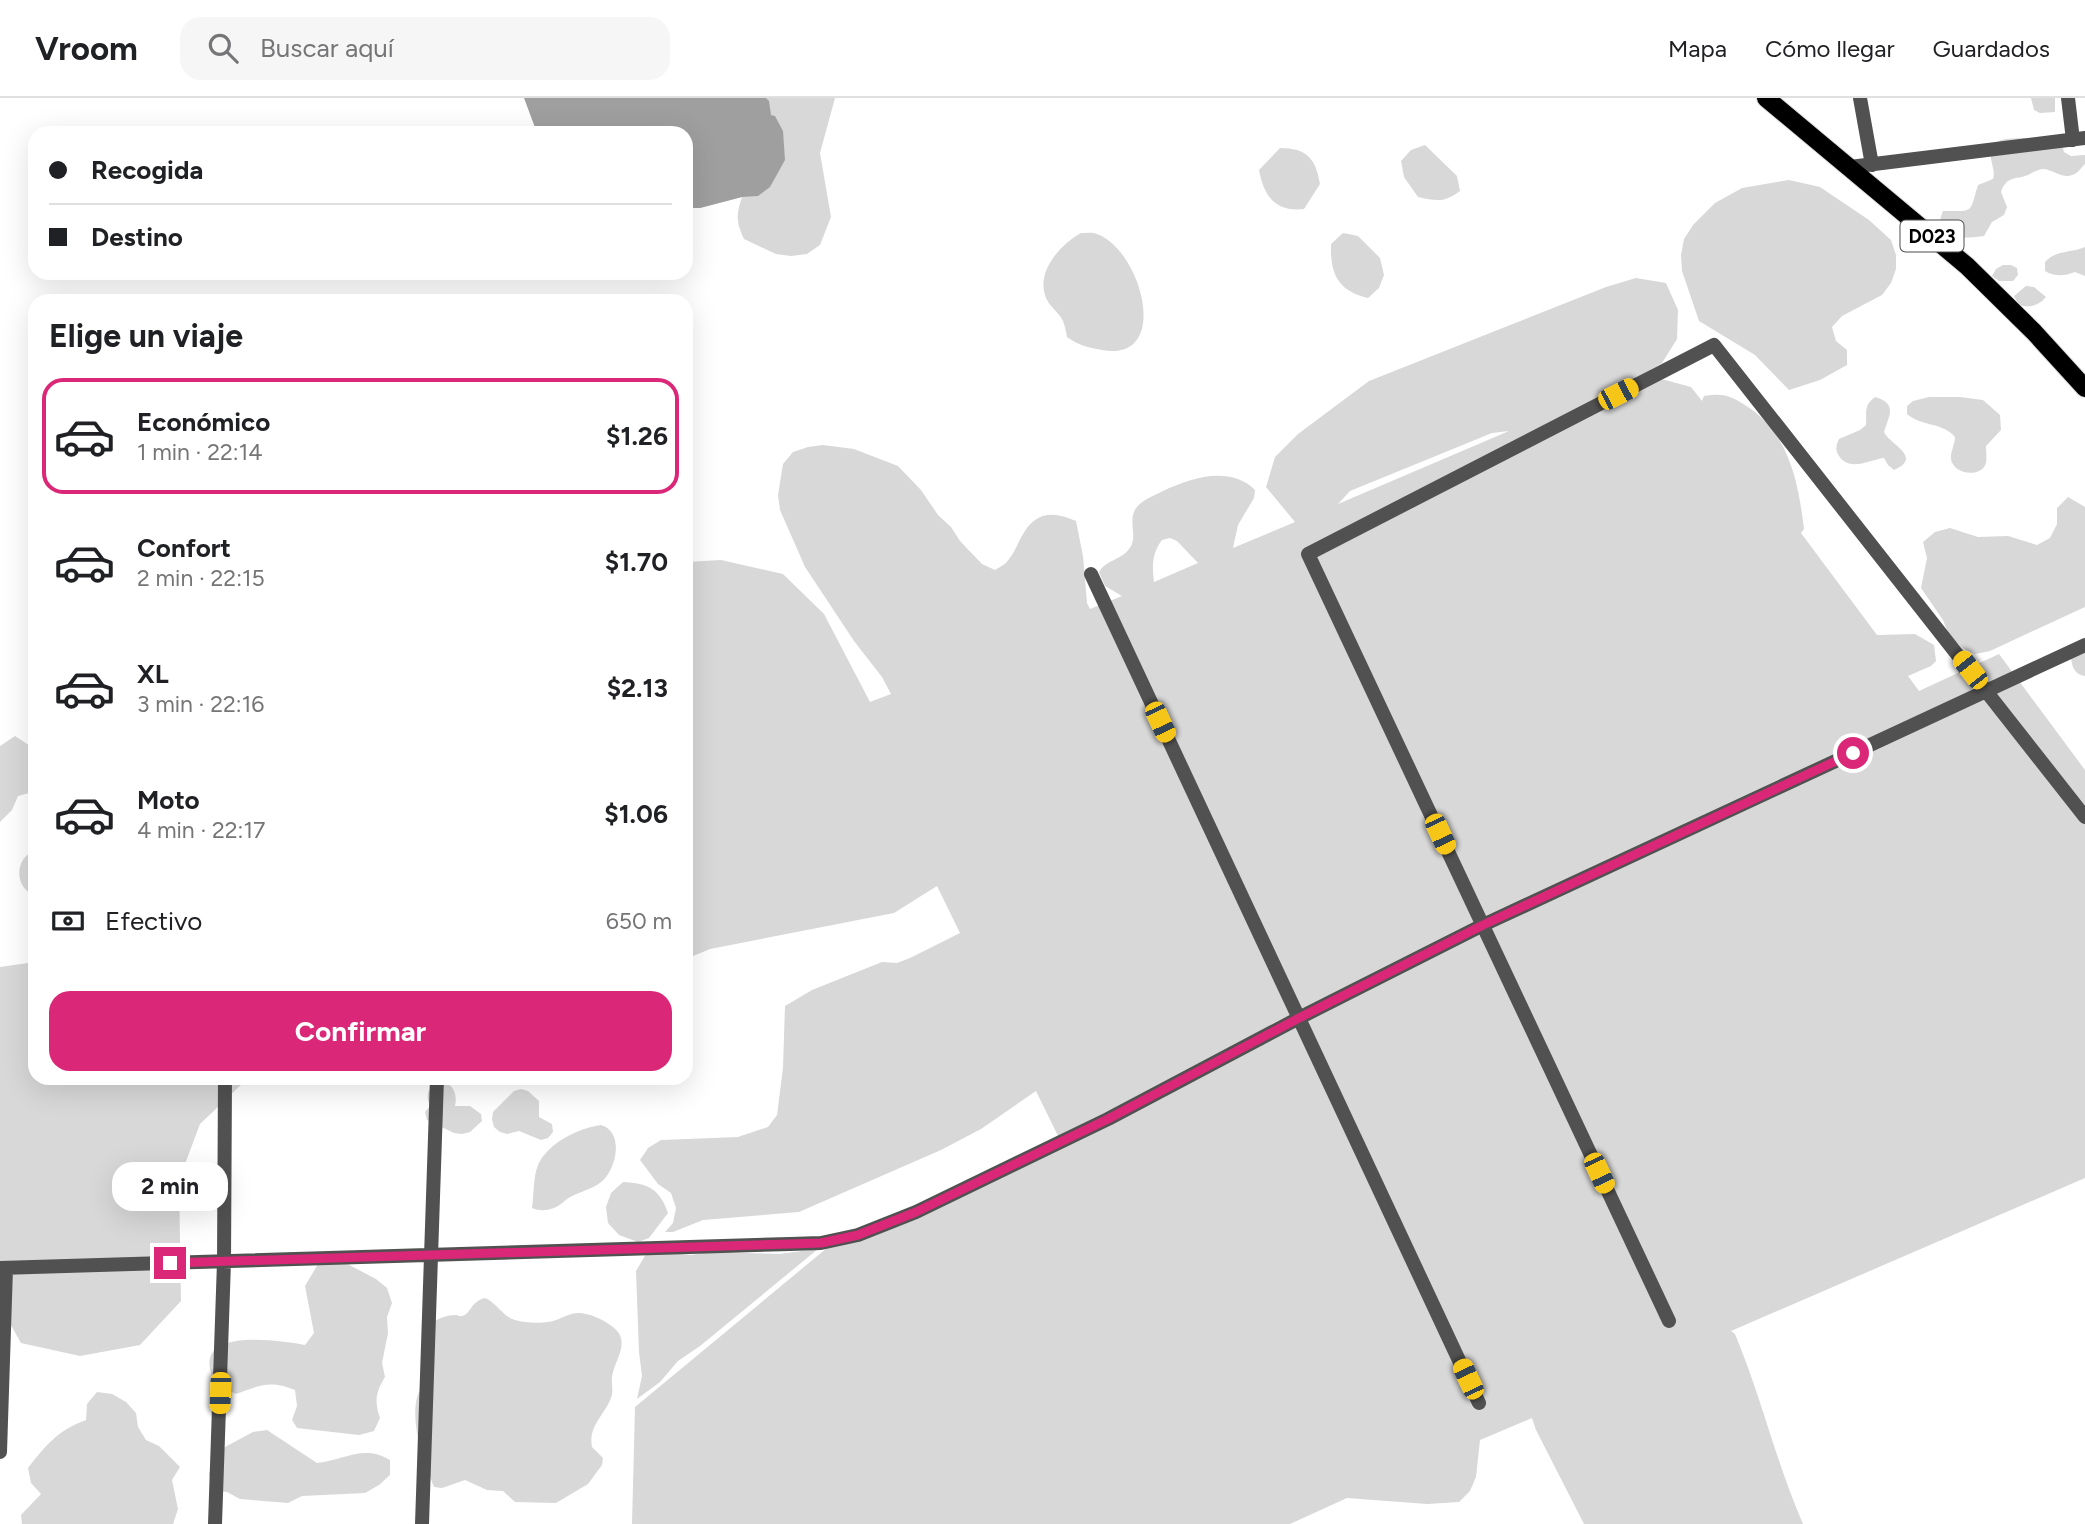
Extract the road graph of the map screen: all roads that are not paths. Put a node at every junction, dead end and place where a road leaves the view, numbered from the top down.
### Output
1 (1766, 98) edge
2 (1860, 98) edge
3 (2068, 98) edge
4 (2079, 139) edge
5 (1872, 164) junction
6 (1850, 167) junction
7 (2085, 388) edge
8 (1091, 574) dead end
9 (2085, 645) edge
10 (1987, 692) junction
11 (2085, 817) edge
12 (1483, 925) junction
13 (1299, 1018) junction
14 (225, 1085) edge
15 (438, 1085) edge
16 (433, 1255) junction
17 (224, 1262) junction
18 (3, 1268) edge
19 (1669, 1321) dead end
20 (1479, 1404) dead end
21 (0, 1452) edge
22 (215, 1524) edge
23 (422, 1524) edge

1 - 6 main road, D023
2 - 5 street
3 - 4 street
4 - 5 street
5 - 6 street
6 - 7 main road, D023
8 - 13 street
9 - 10 street
10 - 11 street
10 - 12 street
10 - 12 street
12 - 13 street
12 - 19 street
13 - 16 street
13 - 20 street
14 - 17 street
15 - 16 street
16 - 17 street
16 - 23 street
17 - 18 street
17 - 22 street
18 - 21 street

